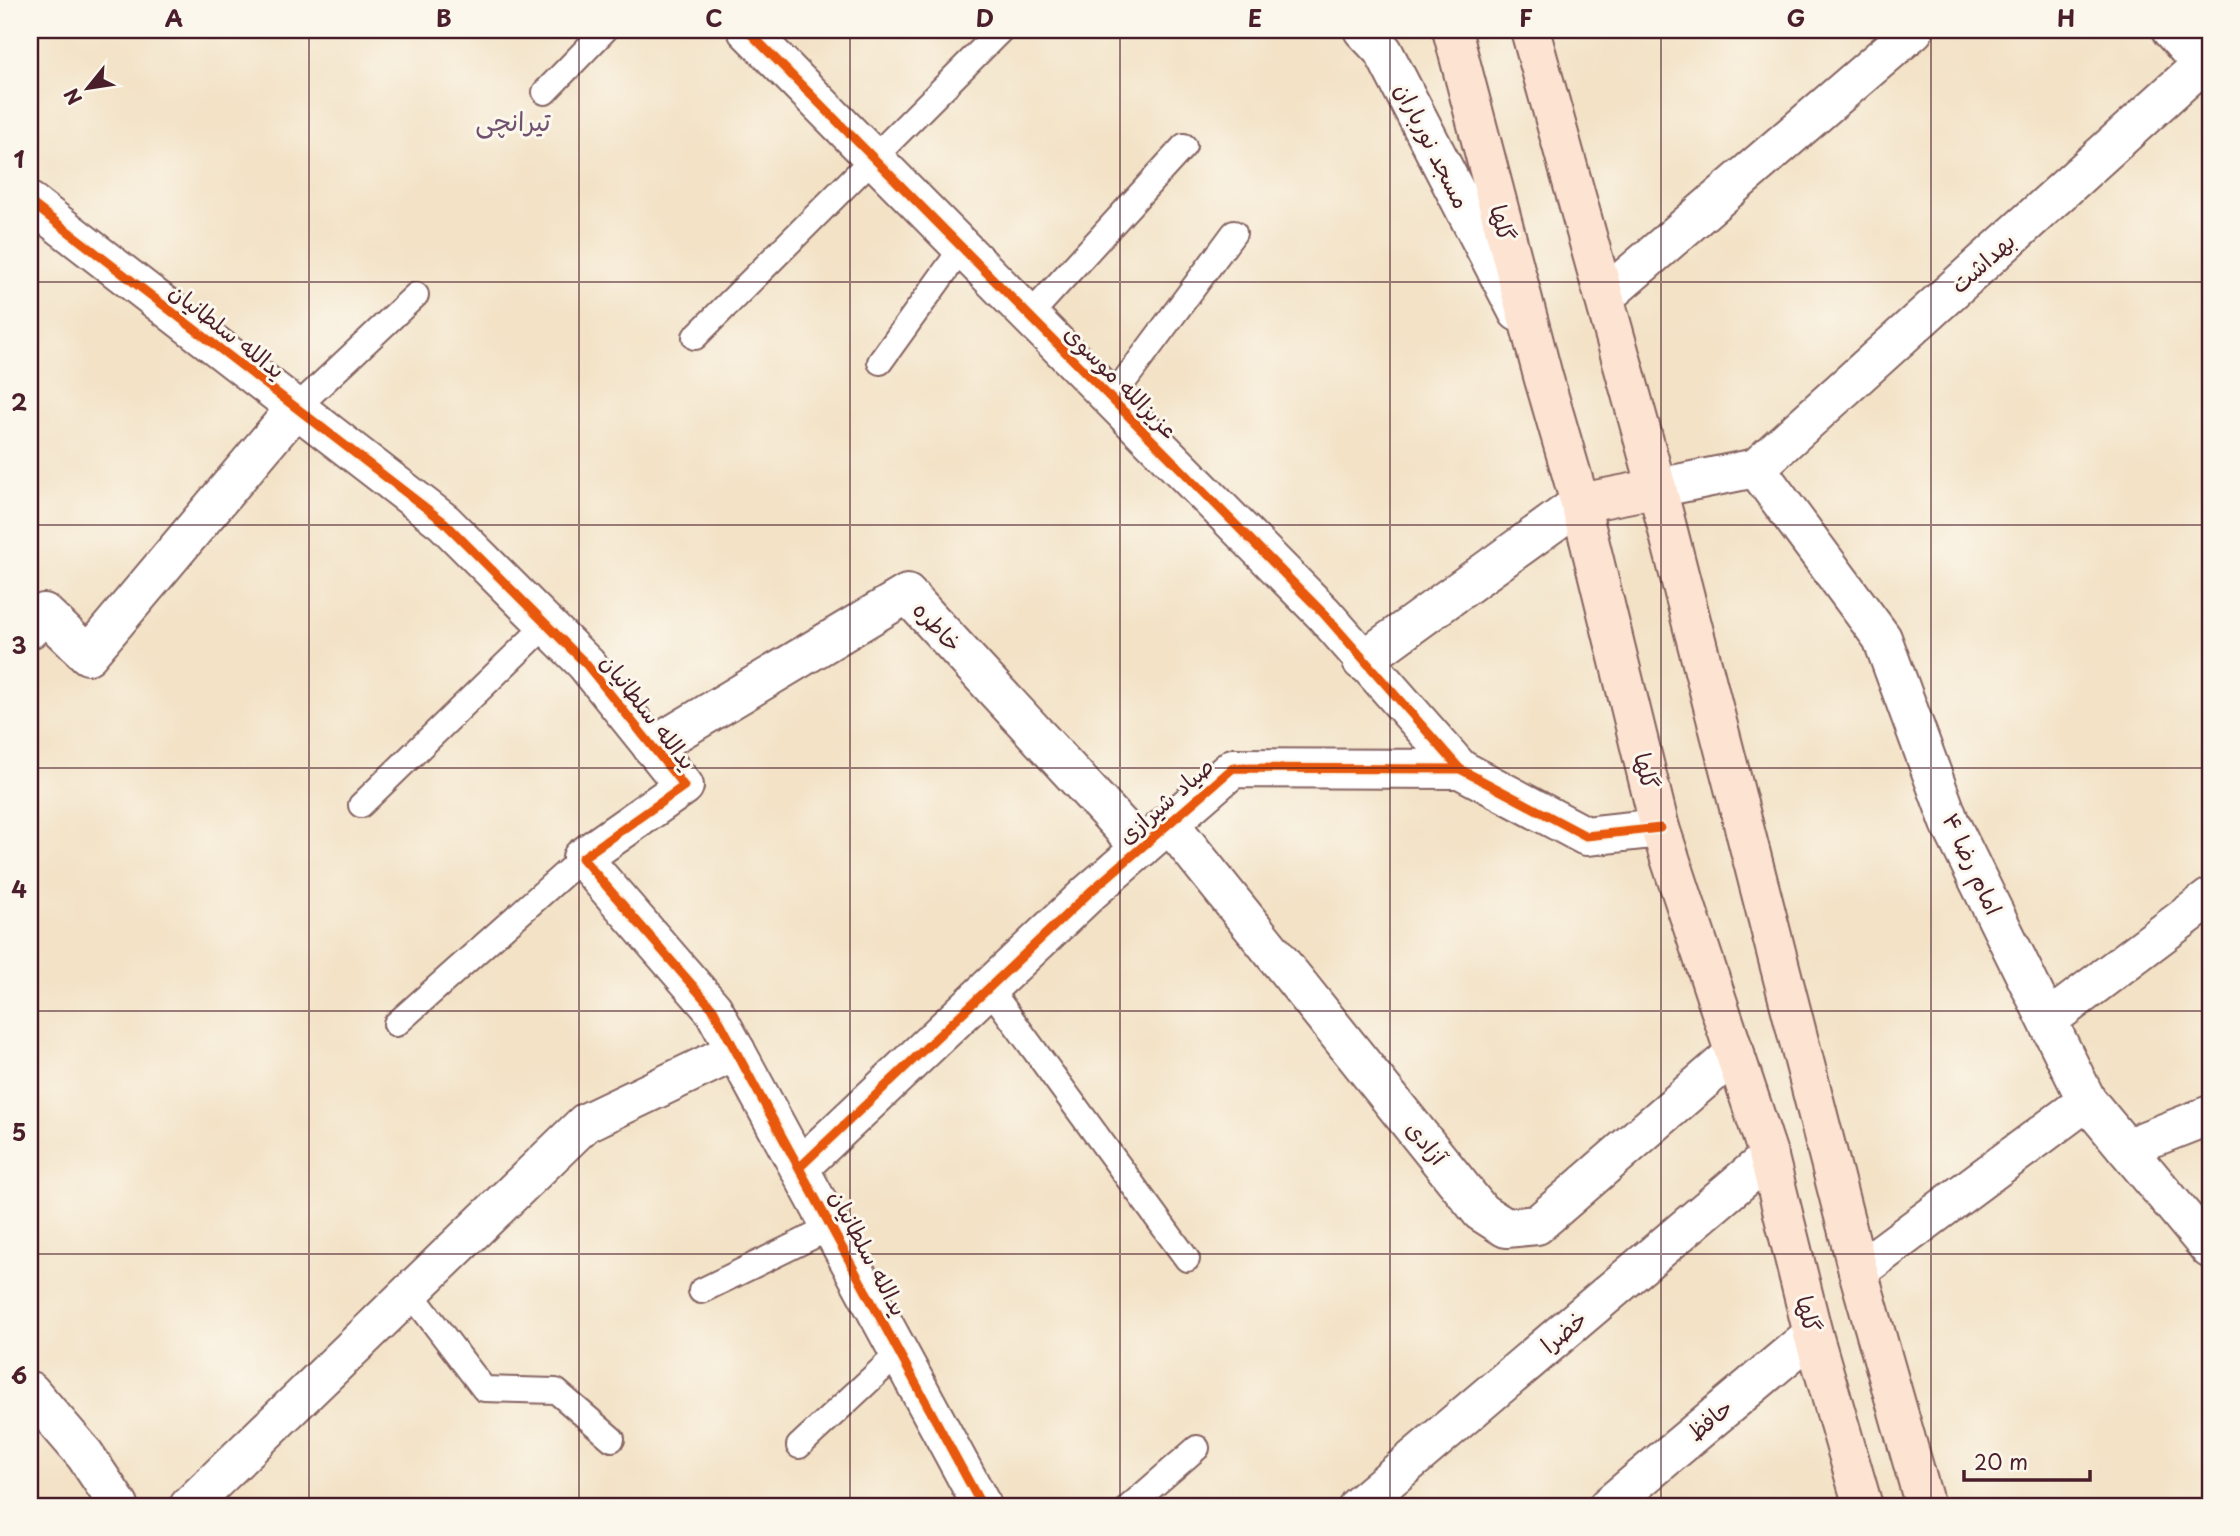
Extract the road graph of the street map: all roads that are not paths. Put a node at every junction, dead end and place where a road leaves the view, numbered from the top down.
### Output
1 (605, 30) edge
2 (1001, 30) edge
3 (1363, 30) edge
4 (1452, 30) edge
5 (1530, 30) edge
6 (1914, 30) edge
7 (2171, 30) edge
8 (749, 31) edge
9 (2208, 65) edge
10 (545, 92) dead end
11 (1184, 146) dead end
12 (874, 159) junction
13 (30, 202) edge
14 (1234, 233) dead end
15 (962, 247) junction
16 (416, 295) dead end
17 (1604, 297) junction
18 (1028, 316) junction
19 (695, 337) dead end
20 (1534, 342) junction
21 (880, 362) dead end
22 (1111, 399) junction
23 (295, 409) junction
24 (1756, 468) junction
25 (1657, 488) junction
26 (1580, 503) junction
27 (546, 625) junction
28 (30, 629) edge
29 (1362, 661) junction
30 (652, 747) junction
31 (1460, 769) junction
32 (361, 805) dead end
33 (1169, 823) junction
34 (1660, 828) junction
35 (1141, 848) junction
36 (582, 858) junction
37 (2210, 898) edge
38 (989, 988) junction
39 (2048, 1020) junction
40 (397, 1024) dead end
41 (736, 1051) junction
42 (1735, 1053) junction
43 (2087, 1101) junction
44 (2210, 1115) edge
45 (2126, 1148) junction
46 (1769, 1157) junction
47 (800, 1167) junction
48 (832, 1227) junction
49 (2210, 1248) edge
50 (1187, 1259) dead end
51 (1858, 1271) junction
52 (701, 1291) dead end
53 (410, 1292) junction
54 (1813, 1334) junction
55 (900, 1353) junction
56 (30, 1391) edge
57 (612, 1439) dead end
58 (799, 1446) dead end
59 (1197, 1448) dead end
60 (119, 1506) edge
61 (189, 1506) edge
62 (982, 1506) edge
63 (1130, 1506) edge
64 (1359, 1506) edge
65 (1608, 1506) edge
66 (1863, 1506) edge
67 (1925, 1506) edge

1 - 10 lane
2 - 12 lane
3 - 20 street, مسجد نورباران
4 - 20 main road, گلها
5 - 17 main road
6 - 17 street
7 - 9 street
8 - 12 street, عزیزالله موسوی
9 - 24 street, بهداشت
11 - 18 lane
12 - 15 street, عزیزالله موسوی
12 - 19 lane
13 - 23 street, یدالله سلطانیان
14 - 22 lane
15 - 18 street, عزیزالله موسوی
15 - 21 lane
16 - 23 lane
17 - 25 main road
18 - 22 street, عزیزالله موسوی
20 - 26 main road, گلها
22 - 29 street, عزیزالله موسوی
23 - 27 street, یدالله سلطانیان
23 - 28 street
24 - 25 street
24 - 39 street, امام رضا ۴
25 - 26 main road
25 - 51 main road
26 - 29 street
26 - 34 main road, گلها
27 - 30 street, یدالله سلطانیان
27 - 32 lane
29 - 31 street, عزیزالله موسوی
30 - 35 street, خاطره
30 - 36 street, یدالله سلطانیان
31 - 33 street, صیاد شیرازی
31 - 34 street, صیاد شیرازی
33 - 35 street, صیاد شیرازی
33 - 42 street, آزادی
34 - 42 main road, گلها
35 - 38 street, صیاد شیرازی
36 - 40 lane
36 - 41 street, یدالله سلطانیان
37 - 39 street
38 - 47 street, صیاد شیرازی
38 - 50 lane
39 - 43 street, امام رضا ۴
41 - 47 street, یدالله سلطانیان
41 - 53 street
42 - 46 main road, گلها
43 - 45 street, امام رضا ۴
43 - 51 street
44 - 45 street
45 - 49 street, امام رضا ۴
46 - 54 main road, گلها
46 - 64 street, خضرا
47 - 48 street, یدالله سلطانیان
48 - 52 lane
48 - 55 street, یدالله سلطانیان
51 - 67 main road
53 - 57 lane
53 - 61 street
54 - 65 street, حافظ
54 - 66 main road, گلها
55 - 58 lane
55 - 62 street, یدالله سلطانیان
56 - 60 street
59 - 63 lane

